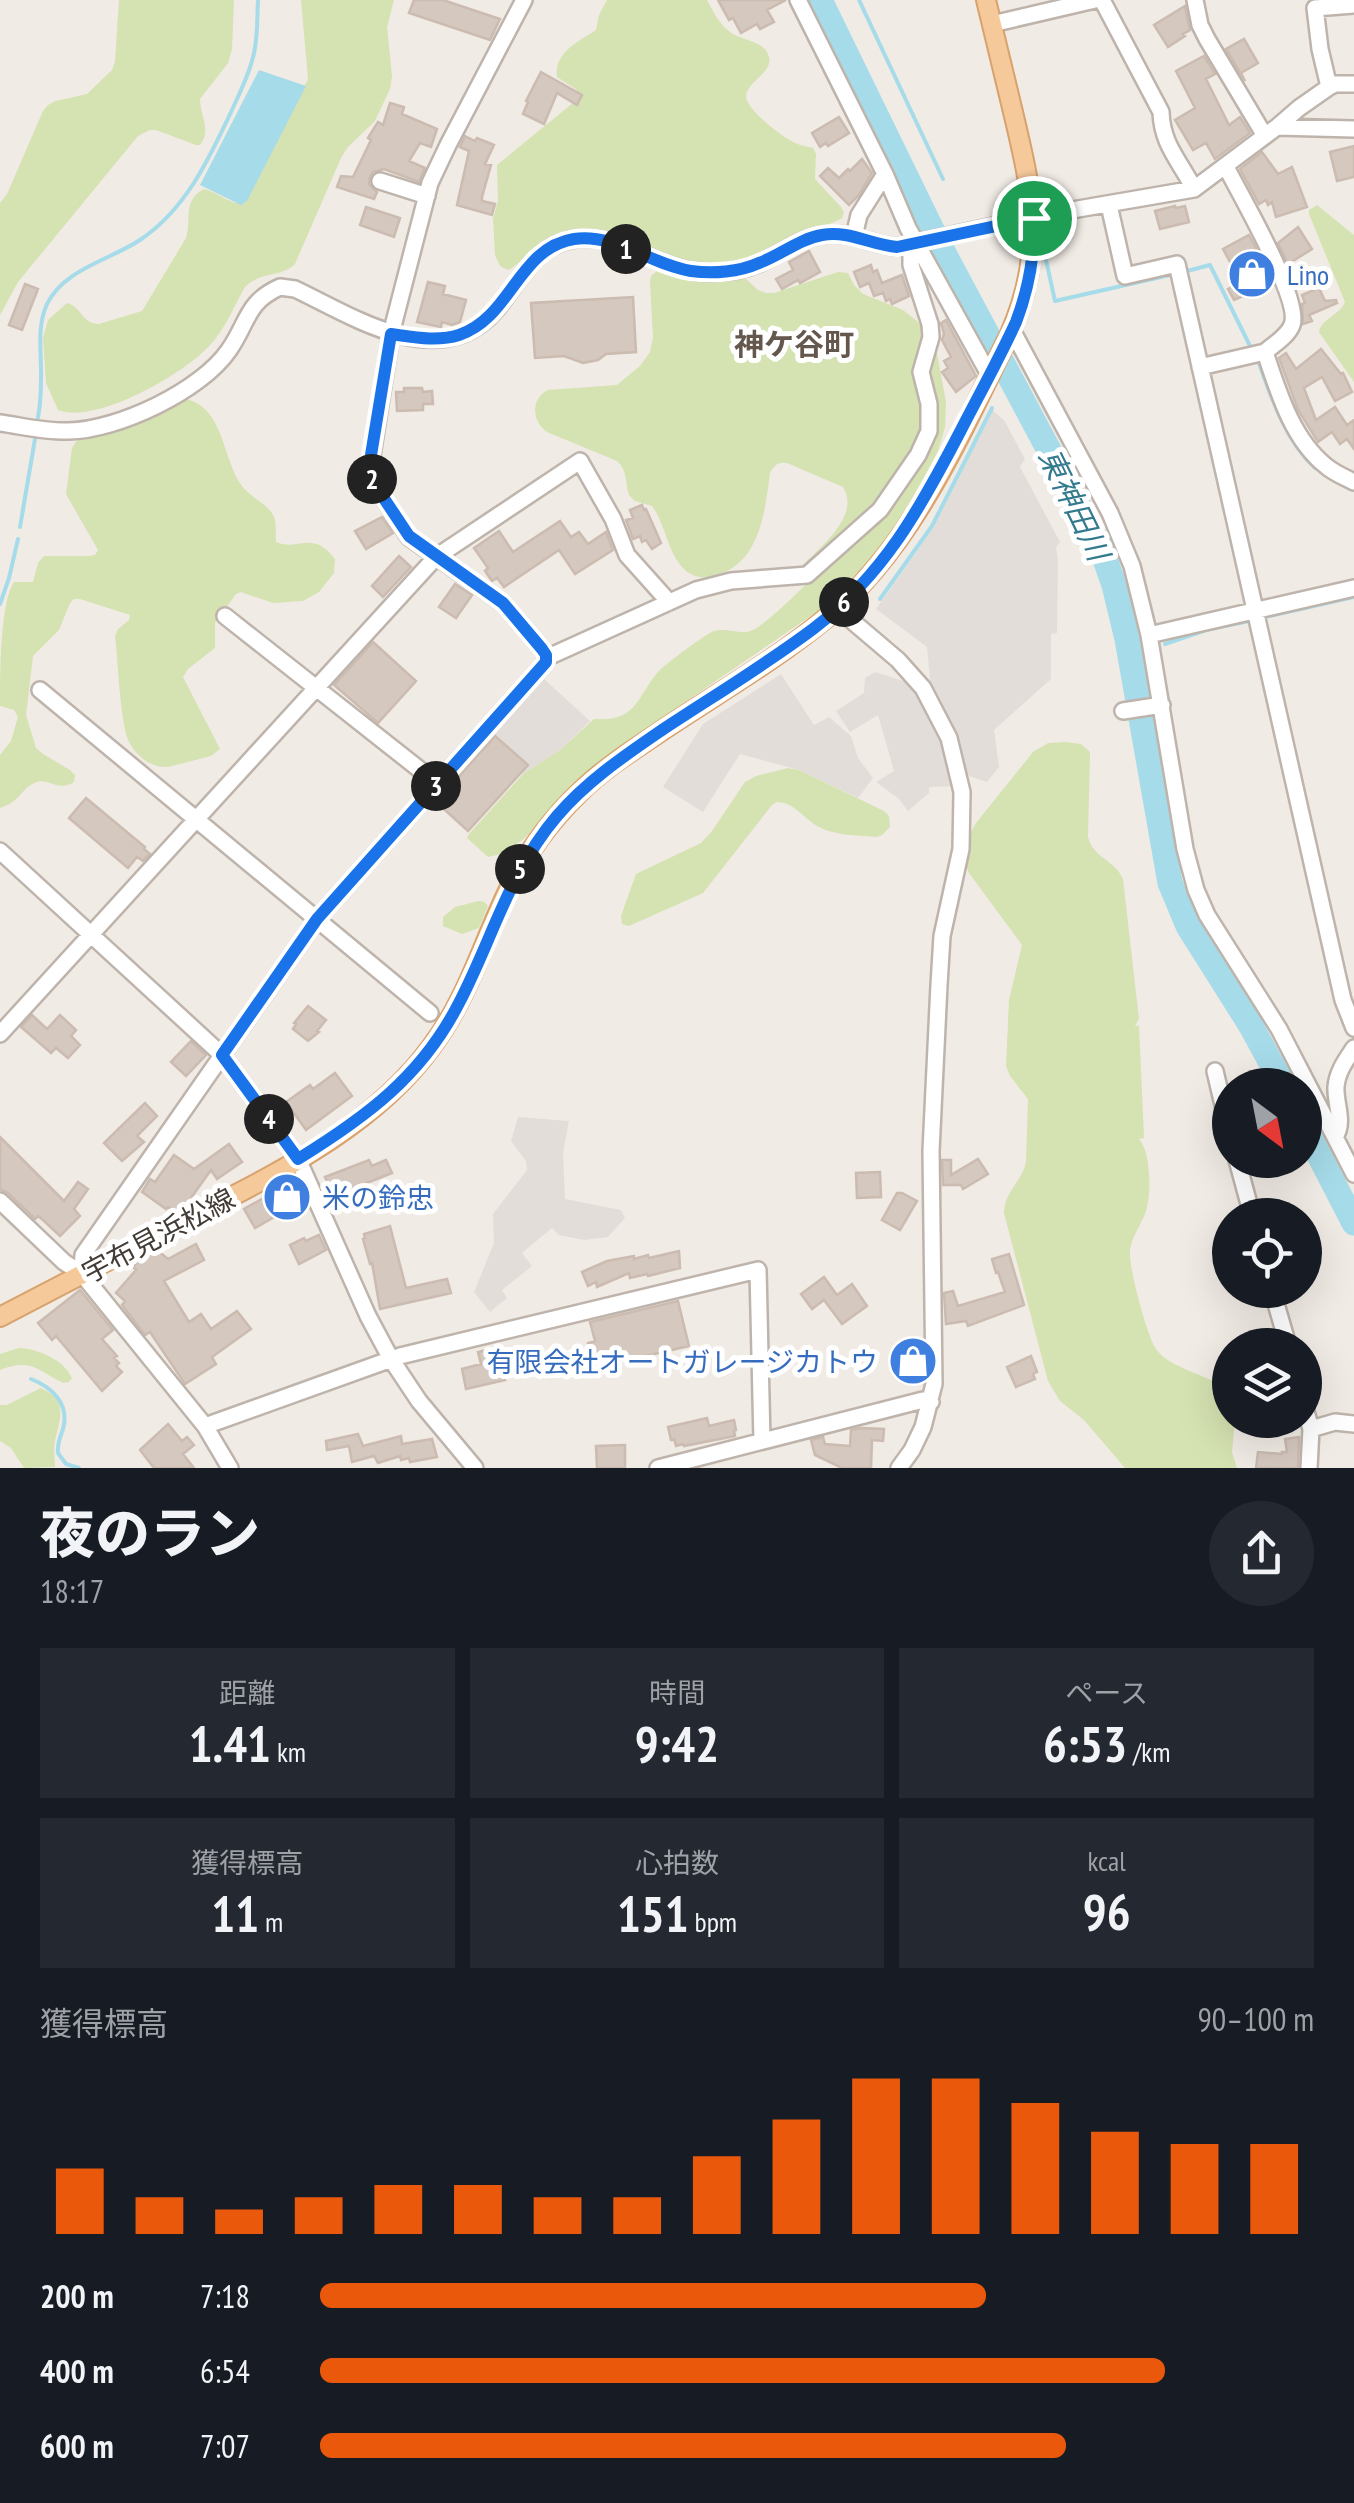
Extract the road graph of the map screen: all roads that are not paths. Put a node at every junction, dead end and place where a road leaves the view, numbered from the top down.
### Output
1 (524, 0) edge
2 (798, 0) edge
3 (986, 0) edge
4 (1098, 0) edge
5 (1195, 0) edge
6 (1354, 5) edge
7 (992, 24) junction
8 (1354, 84) edge
9 (1329, 87) junction
10 (1354, 129) edge
11 (1271, 132) junction
12 (1226, 167) junction
13 (885, 174) junction
14 (380, 181) dead end
15 (1194, 189) junction
16 (427, 196) junction
17 (1109, 205) junction
18 (1034, 218) junction
19 (854, 236) junction
20 (918, 242) junction
21 (1010, 333) junction
22 (391, 334) junction
23 (1265, 352) junction
24 (1200, 367) junction
25 (990, 374) junction
26 (0, 423) edge
27 (1354, 482) edge
28 (436, 556) junction
29 (1354, 588) edge
30 (668, 602) junction
31 (838, 608) junction
32 (1255, 610) junction
33 (225, 616) dead end
34 (1149, 635) junction
35 (546, 658) junction
36 (316, 688) junction
37 (40, 690) dead end
38 (1160, 705) junction
39 (1123, 711) dead end
40 (438, 784) junction
41 (196, 819) junction
42 (0, 850) edge
43 (317, 919) junction
44 (91, 934) junction
45 (430, 1013) dead end
46 (1354, 1028) edge
47 (0, 1034) edge
48 (1354, 1048) edge
49 (222, 1055) junction
50 (1334, 1136) junction
51 (298, 1159) junction
52 (1354, 1173) edge
53 (0, 1202) edge
54 (82, 1274) junction
55 (0, 1317) edge
56 (391, 1359) junction
57 (930, 1402) junction
58 (1347, 1423) edge
59 (205, 1426) junction
60 (1322, 1427) edge
61 (1310, 1438) edge
62 (762, 1442) junction
63 (230, 1468) edge
64 (475, 1468) edge
65 (658, 1468) edge
66 (899, 1468) edge
67 (1309, 1468) edge

1 - 16 street
2 - 13 street
3 - 7 main road, 宇布見浜松線
4 - 7 street
4 - 15 street
5 - 11 street
6 - 9 street
7 - 18 main road, 宇布見浜松線
8 - 9 street
9 - 11 street
10 - 11 street
11 - 12 street
12 - 15 street
12 - 23 street
13 - 19 street
13 - 20 street
14 - 16 street
15 - 17 street
16 - 22 street
17 - 18 street
17 - 24 street
18 - 20 street
18 - 21 main road, 宇布見浜松線
19 - 20 street
19 - 22 street
20 - 25 street
20 - 30 street
21 - 25 main road, 宇布見浜松線
21 - 34 street
22 - 26 street
22 - 28 street
23 - 24 street
23 - 27 street
24 - 32 street
25 - 31 main road, 宇布見浜松線
28 - 30 street
28 - 35 street
28 - 36 street
29 - 32 street
30 - 35 street
31 - 51 main road, 宇布見浜松線
31 - 57 street
32 - 34 street
32 - 46 street
33 - 36 street
34 - 38 street
35 - 40 street
36 - 40 street
36 - 41 street
37 - 41 street
38 - 39 street
38 - 50 street
40 - 43 street
41 - 43 street
41 - 44 street
42 - 44 street
43 - 45 street
43 - 49 street
44 - 47 street
44 - 49 street
48 - 50 street
49 - 51 street
49 - 54 street
50 - 52 street
51 - 54 main road, 宇布見浜松線
51 - 56 street
53 - 54 street
54 - 55 main road, 宇布見浜松線
54 - 59 street
56 - 59 street
56 - 62 street
56 - 64 street
57 - 62 street
57 - 66 street
58 - 60 street
59 - 63 street
61 - 67 street
62 - 65 street

